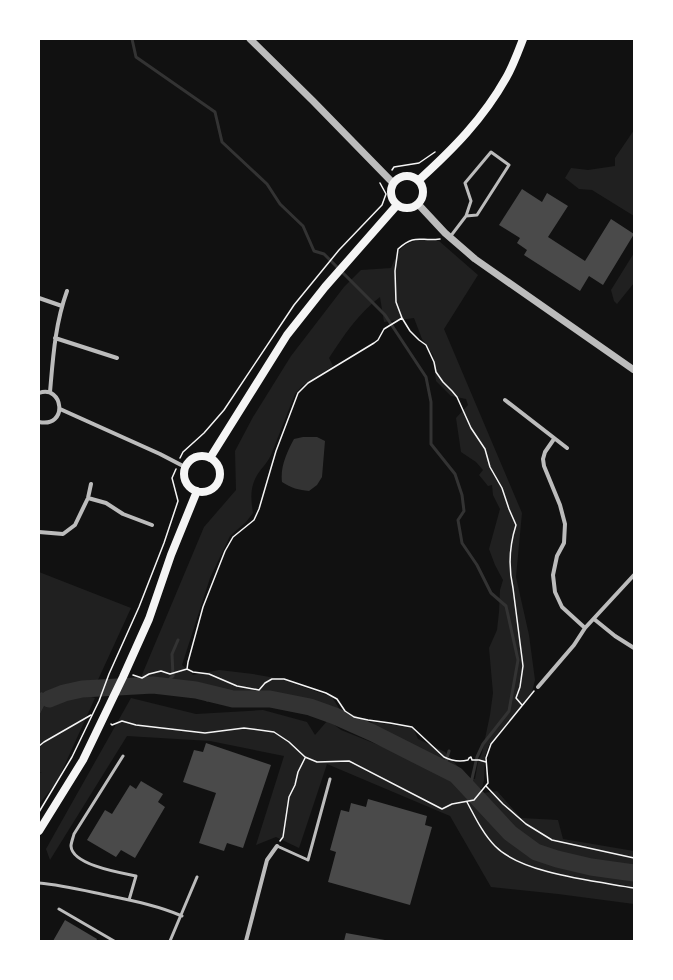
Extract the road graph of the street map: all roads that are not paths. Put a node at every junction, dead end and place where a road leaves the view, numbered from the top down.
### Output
1 (250, 39) edge
2 (523, 39) edge
3 (419, 180) junction
4 (393, 183) junction
5 (418, 204) junction
6 (397, 205) junction
7 (466, 216) junction
8 (447, 235) junction
9 (67, 291) dead end
10 (39, 298) edge
11 (62, 306) junction
12 (55, 338) junction
13 (117, 358) dead end
14 (634, 370) edge
15 (39, 392) edge
16 (50, 392) junction
17 (504, 400) dead end
18 (60, 409) junction
19 (39, 423) edge
20 (554, 439) junction
21 (567, 448) dead end
22 (210, 458) junction
23 (185, 467) junction
24 (91, 484) dead end
25 (197, 491) junction
26 (88, 498) junction
27 (152, 525) dead end
28 (39, 532) edge
29 (634, 575) edge
30 (594, 619) junction
31 (585, 628) junction
32 (634, 648) edge
33 (538, 687) road end
34 (123, 756) dead end
35 (330, 779) dead end
36 (39, 831) edge
37 (277, 846) joint
38 (197, 877) dead end
39 (39, 884) edge
40 (129, 900) junction
41 (59, 909) dead end
42 (182, 916) junction
43 (114, 941) edge
44 (170, 941) edge
45 (246, 941) edge

1 - 4 street
2 - 3 main road
3 - 4 main road
3 - 5 main road
4 - 6 main road
5 - 6 main road
5 - 8 street
6 - 22 main road
7 - 7 lane
7 - 8 lane
8 - 14 street
9 - 11 street
10 - 11 street
11 - 12 street
12 - 13 street
12 - 16 street
15 - 16 street
16 - 18 street
17 - 20 street
18 - 19 street
18 - 23 street
20 - 21 street
20 - 31 street
22 - 23 main road
22 - 25 main road
23 - 25 main road
24 - 26 street
25 - 36 main road
26 - 27 street
26 - 28 street
29 - 30 street
30 - 31 street
30 - 32 street
31 - 33 street
34 - 40 lane
35 - 37 lane
37 - 45 street
38 - 42 lane
39 - 40 lane
40 - 42 lane
41 - 43 lane
42 - 44 lane

